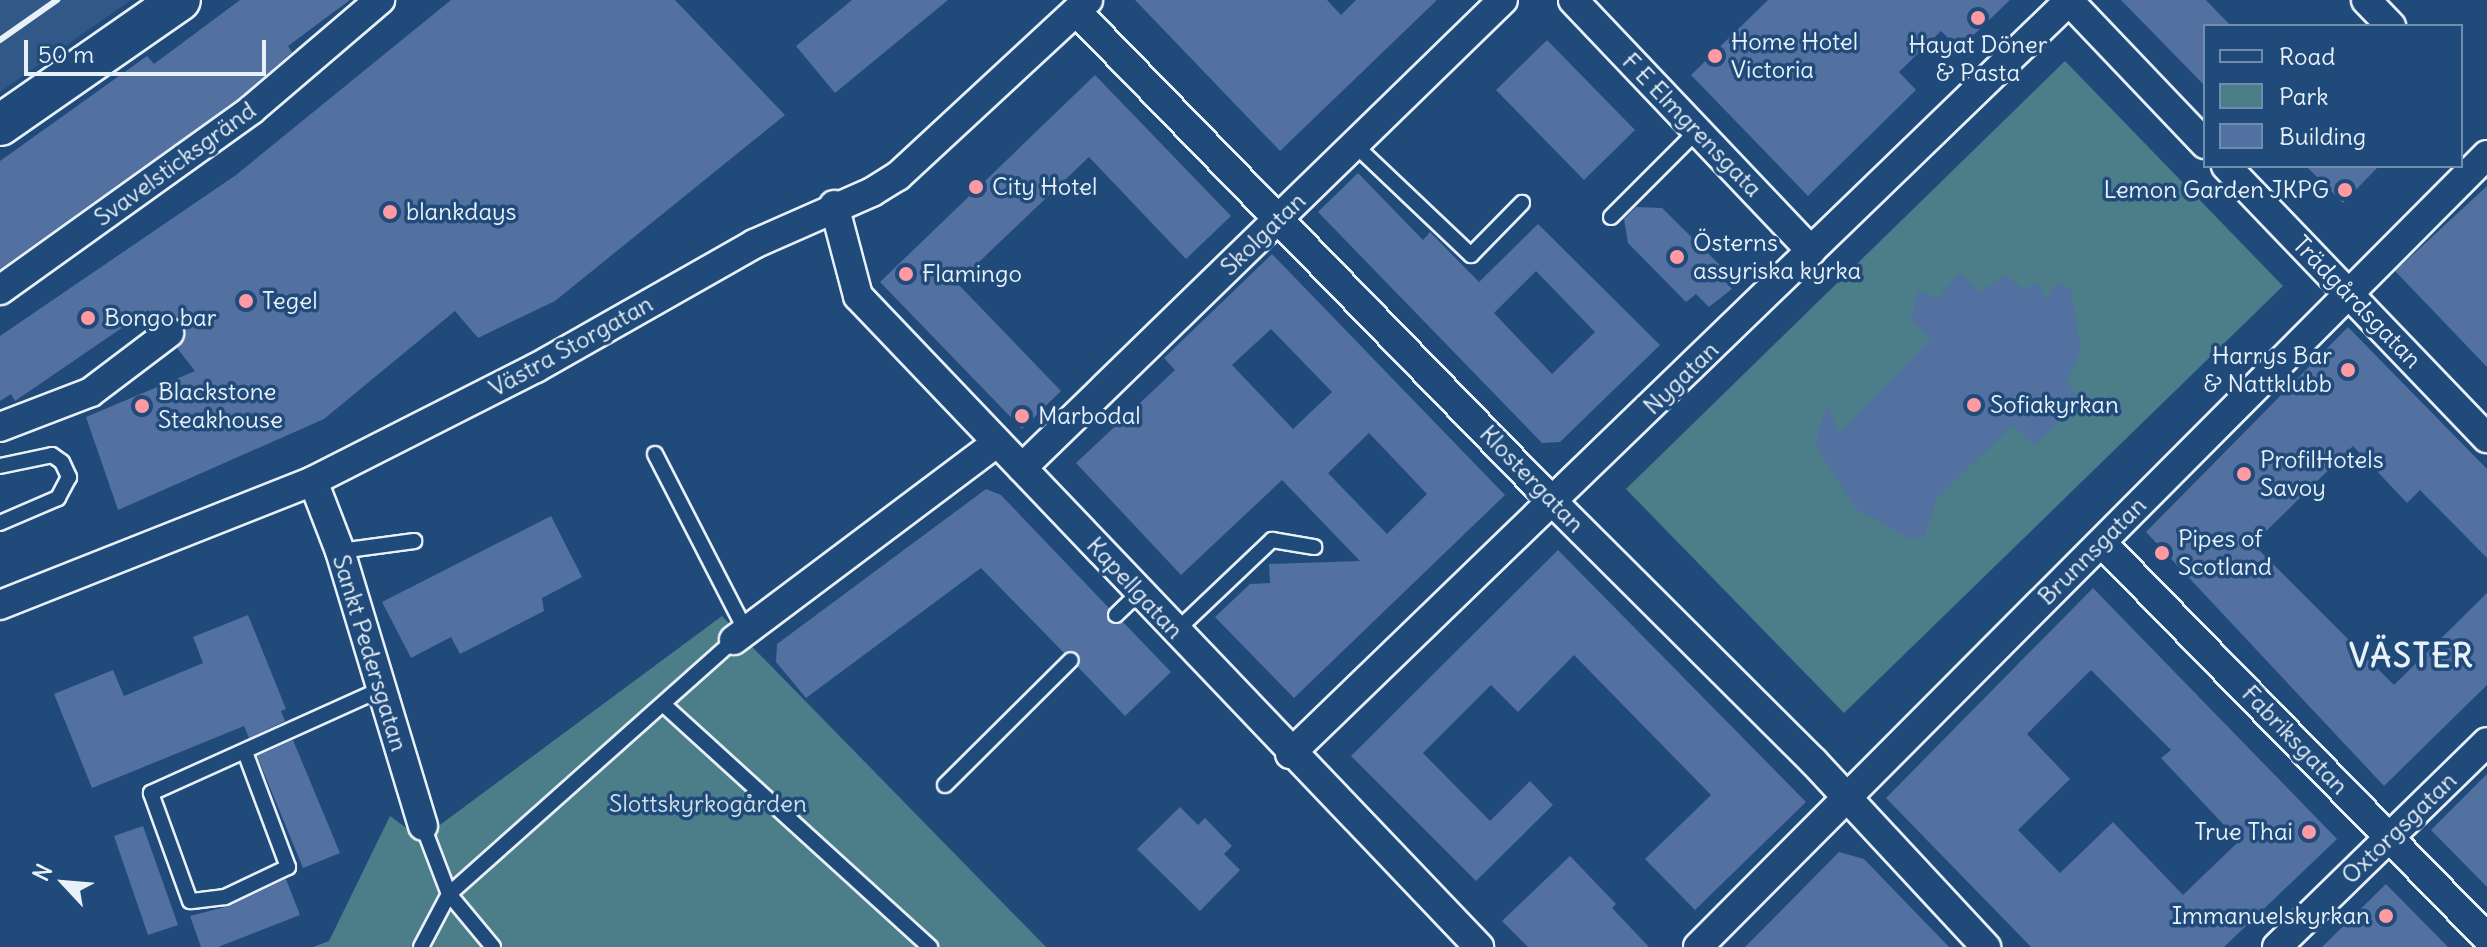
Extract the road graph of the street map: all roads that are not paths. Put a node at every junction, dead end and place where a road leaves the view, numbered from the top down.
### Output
1 (180, 0) edge
2 (380, 0) edge
3 (1503, 0) edge
4 (1573, 0) edge
5 (2069, 0) edge
6 (2366, 0) edge
7 (1083, 6) edge
8 (2389, 24) edge
9 (0, 125) edge
10 (1697, 131) junction
11 (2203, 142) edge
12 (1355, 145) junction
13 (2487, 155) edge
14 (2228, 168) edge
15 (1522, 203) dead end
16 (834, 205) junction
17 (1280, 216) junction
18 (1611, 217) dead end
19 (1811, 251) junction
20 (0, 290) edge
21 (2348, 293) junction
22 (169, 333) dead end
23 (0, 427) edge
24 (2487, 438) edge
25 (996, 443) junction
26 (655, 454) dead end
27 (0, 466) edge
28 (1022, 468) junction
29 (313, 481) junction
30 (1553, 502) junction
31 (0, 523) edge
32 (414, 541) dead end
33 (2102, 543) junction
34 (1314, 547) dead end
35 (340, 551) junction
36 (1139, 593) junction
37 (0, 605) edge
38 (1116, 615) dead end
39 (1175, 632) junction
40 (740, 636) junction
41 (1071, 660) dead end
42 (381, 689) junction
43 (664, 705) junction
44 (2487, 742) edge
45 (245, 752) junction
46 (1290, 754) junction
47 (945, 785) dead end
48 (1846, 800) junction
49 (423, 826) joint
50 (2390, 837) junction
51 (449, 894) junction
52 (2487, 938) edge
53 (421, 947) edge
54 (493, 947) edge
55 (930, 947) edge
56 (1479, 947) edge
57 (1698, 947) edge
58 (1986, 947) edge
59 (2277, 947) edge

1 - 9 street
2 - 20 street, Svavelsticksgränd
3 - 12 street, Skolgatan
4 - 10 street, F E Elmgrensgata
5 - 11 street
5 - 19 street, Nygatan
6 - 8 street
7 - 16 street, Västra Storgatan
7 - 17 street, Klostergatan
10 - 18 lane
10 - 19 street, F E Elmgrensgata
12 - 15 lane
12 - 17 street, Skolgatan
13 - 21 street, Brunnsgatan
14 - 21 street, Trädgårdsgatan
16 - 25 street, Kapellgatan
16 - 29 street, Västra Storgatan
17 - 28 street, Skolgatan
17 - 30 street, Klostergatan
19 - 30 street, Nygatan
21 - 24 street, Trädgårdsgatan
21 - 33 street, Brunnsgatan
22 - 23 street
25 - 28 street, Kapellgatan
25 - 40 street
26 - 40 lane
27 - 31 lane
28 - 36 street, Kapellgatan
29 - 35 street, Sankt Pedersgatan
29 - 37 street, Västra Storgatan
30 - 46 street, Nygatan
30 - 48 street, Klostergatan
32 - 35 lane
33 - 48 street, Brunnsgatan
33 - 50 street, Fabriksgatan
34 - 39 lane
35 - 42 street, Sankt Pedersgatan
36 - 38 lane
36 - 39 street, Kapellgatan
39 - 46 street, Kapellgatan
40 - 43 lane
41 - 47 lane
42 - 45 lane
42 - 49 street, Sankt Pedersgatan
43 - 51 lane
43 - 55 lane
44 - 50 street, Oxtorgsgatan
45 - 45 lane
46 - 56 street, Kapellgatan
48 - 57 street, Brunnsgatan
48 - 58 street, Klostergatan
49 - 51 lane
50 - 52 street, Fabriksgatan
50 - 59 street, Oxtorgsgatan
51 - 53 lane
51 - 54 lane

